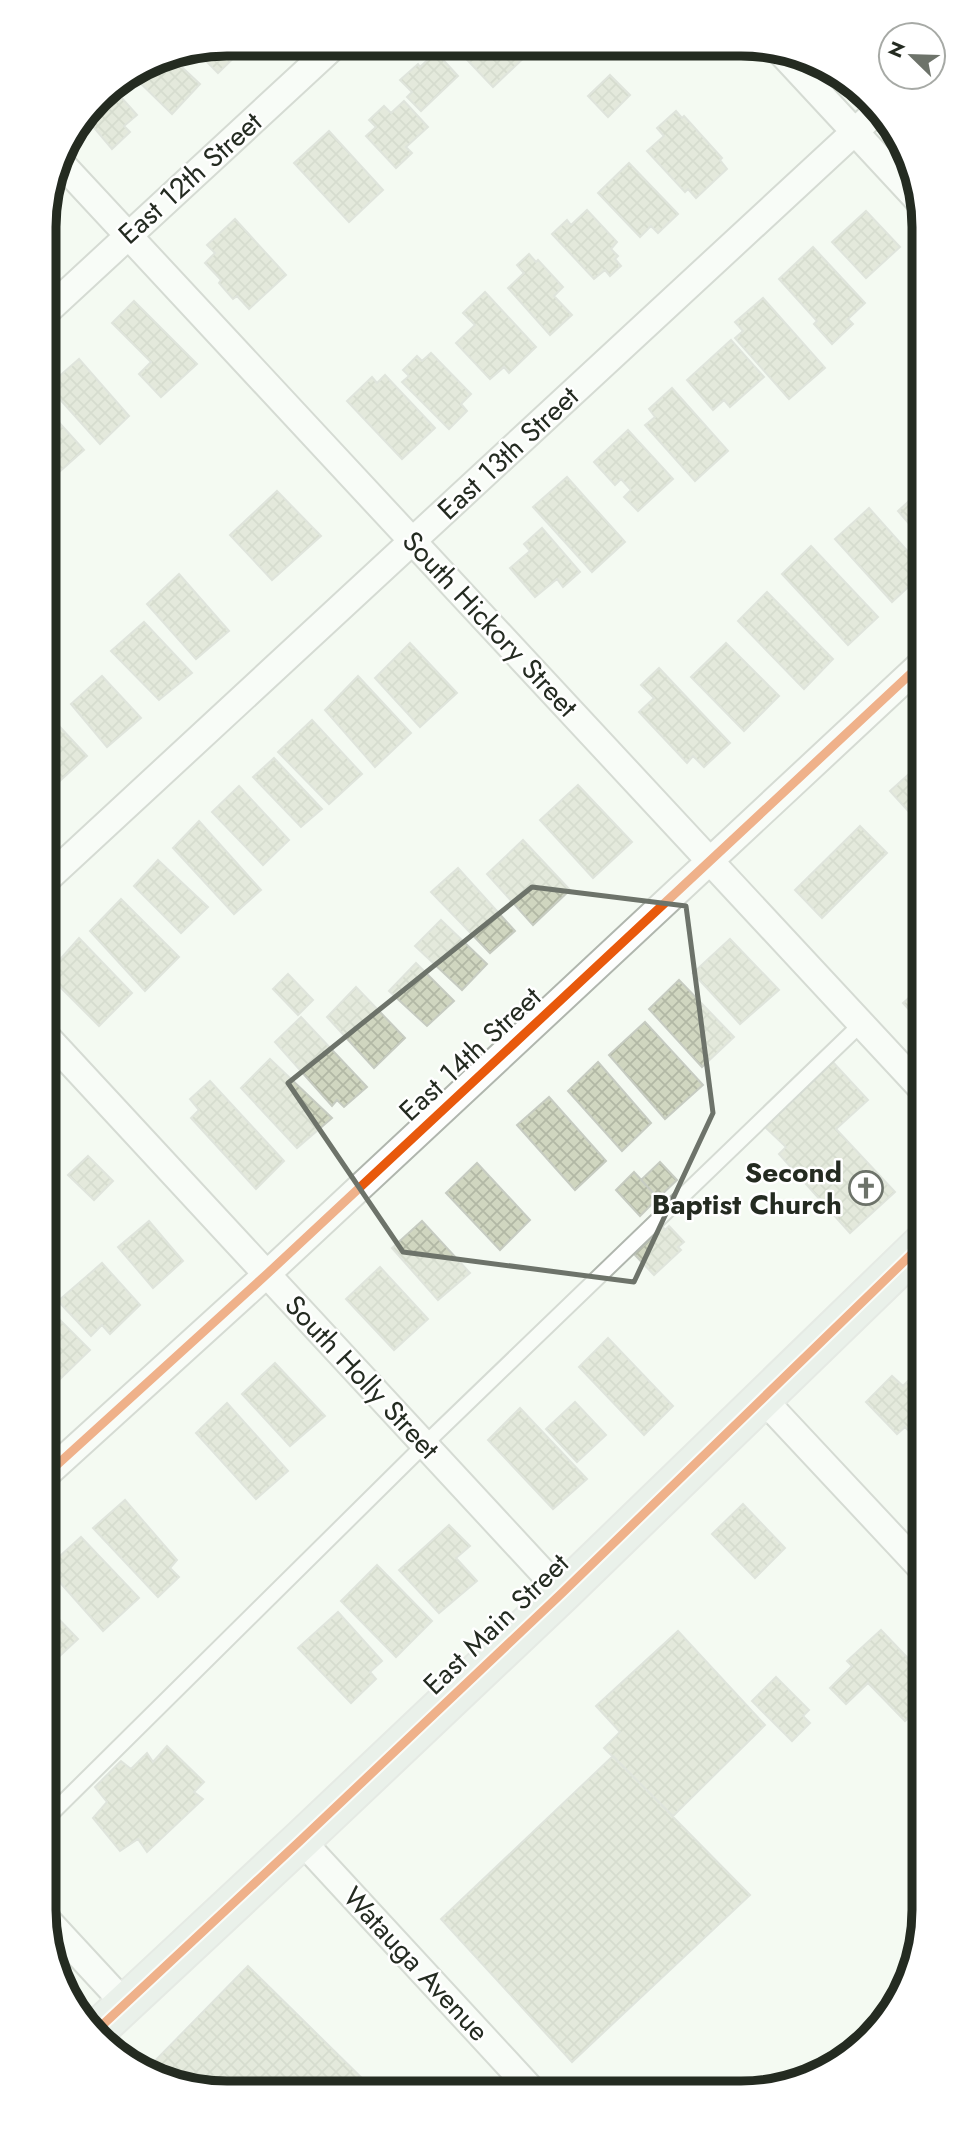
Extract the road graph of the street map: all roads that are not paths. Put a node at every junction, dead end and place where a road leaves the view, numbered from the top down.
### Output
1 (323, 56) edge
2 (792, 64) edge
3 (871, 117) edge
4 (855, 132) junction
5 (67, 169) edge
6 (907, 188) edge
7 (128, 235) junction
8 (56, 302) edge
9 (412, 541) junction
10 (912, 672) edge
11 (710, 861) junction
12 (56, 871) edge
13 (862, 1024) junction
14 (56, 1047) edge
15 (912, 1078) edge
16 (912, 1257) edge
17 (267, 1275) junction
18 (762, 1398) junction
19 (425, 1444) junction
20 (56, 1466) edge
21 (912, 1558) edge
22 (562, 1592) junction
23 (56, 1809) edge
24 (301, 1840) junction
25 (57, 1930) edge
26 (125, 2004) junction
27 (101, 2026) edge
28 (524, 2081) edge

1 - 7 street, East 12th Street
2 - 4 street
3 - 4 street, East 13th Street
4 - 6 street
4 - 9 street, East 13th Street
5 - 7 street, South Hickory Street
7 - 8 street, East 12th Street
7 - 9 street, South Hickory Street
9 - 11 street, South Hickory Street
9 - 12 street, East 13th Street
10 - 11 street, East 14th Street
11 - 13 street, South Hickory Street
11 - 17 street, East 14th Street
13 - 15 street, South Hickory Street
13 - 19 lane
14 - 17 street, South Holly Street
16 - 18 main road, East Main Street
17 - 19 street, South Holly Street
17 - 20 street, East 14th Street
18 - 21 street
18 - 22 main road, East Main Street
19 - 22 street, South Holly Street
19 - 23 lane
22 - 24 main road, East Main Street
24 - 26 main road, East Main Street
24 - 28 street, Watauga Avenue
25 - 26 street
26 - 27 main road, East Main Street

